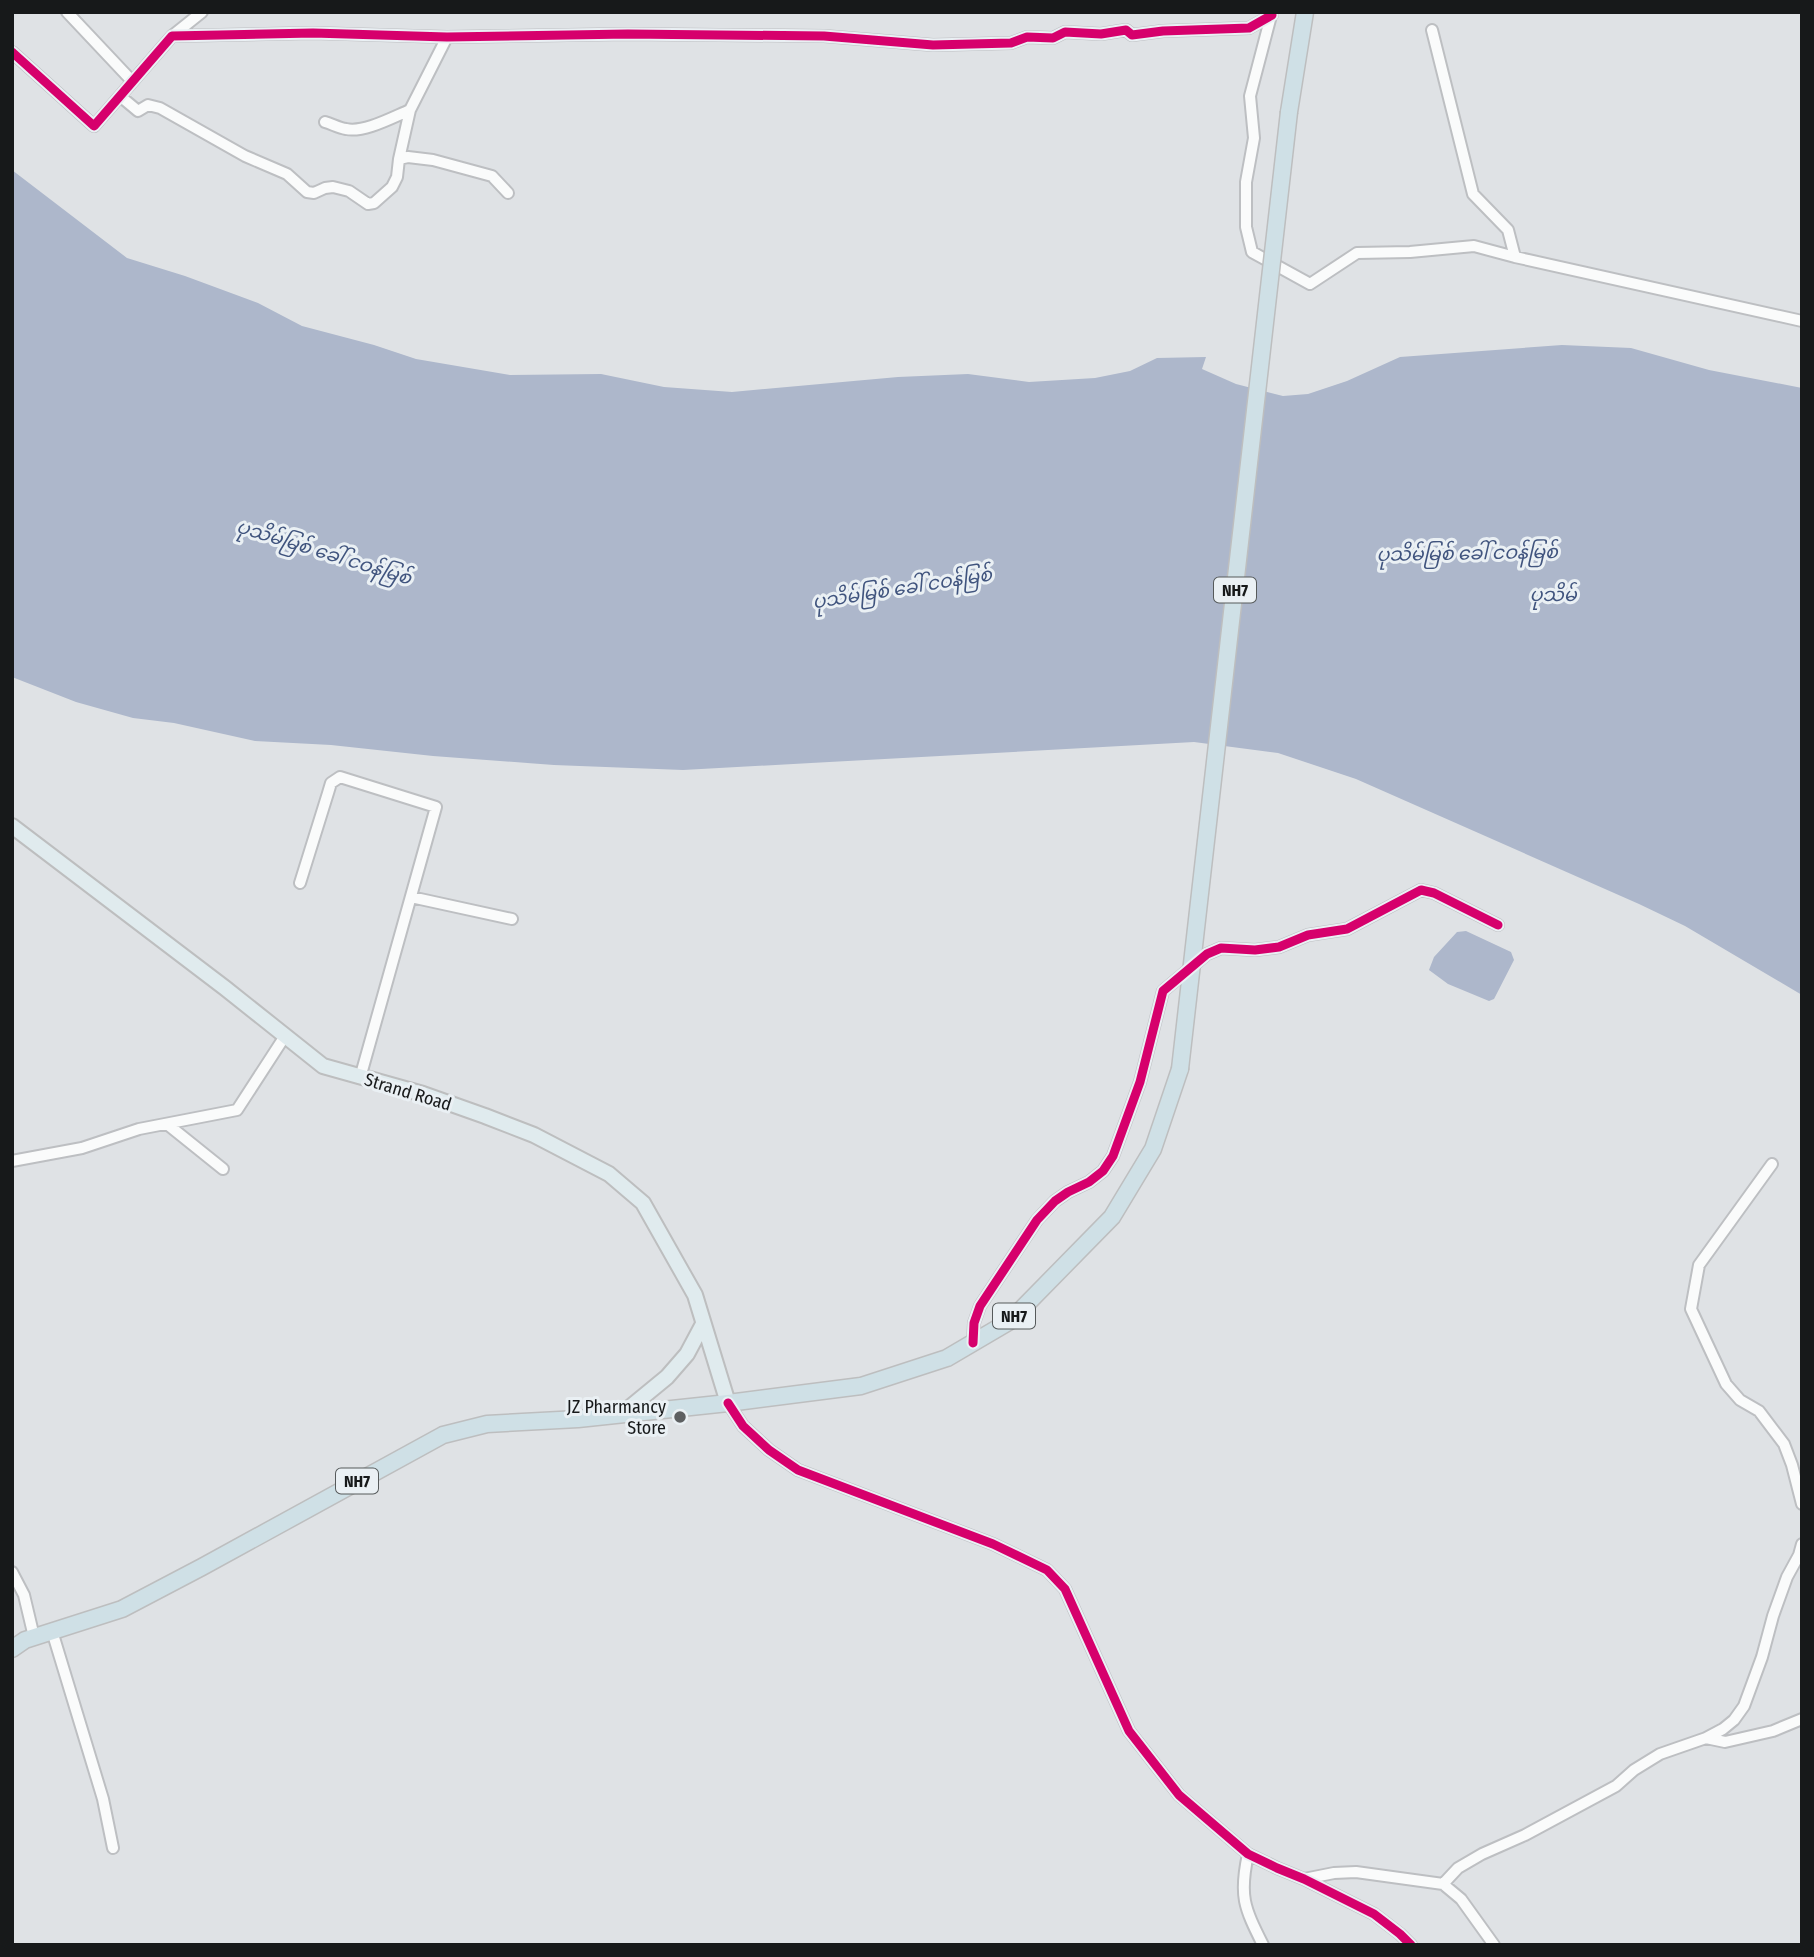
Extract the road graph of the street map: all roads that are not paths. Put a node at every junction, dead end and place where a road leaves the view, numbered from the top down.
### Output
1 (67, 12) edge
2 (202, 12) edge
3 (1305, 12) edge
4 (1272, 14) edge
5 (1432, 30) dead end
6 (172, 36) junction
7 (447, 37) junction
8 (12, 52) edge
9 (132, 81) junction
10 (120, 96) junction
11 (410, 110) junction
12 (324, 122) dead end
13 (399, 159) junction
14 (508, 192) dead end
15 (1515, 257) junction
16 (1802, 321) edge
17 (12, 826) edge
18 (300, 883) dead end
19 (411, 897) junction
20 (512, 919) dead end
21 (1498, 925) dead end
22 (285, 1036) junction
23 (360, 1078) junction
24 (167, 1124) junction
25 (12, 1161) edge
26 (1772, 1164) dead end
27 (223, 1169) dead end
28 (703, 1324) junction
29 (973, 1343) junction
30 (728, 1403) junction
31 (622, 1414) junction
32 (1802, 1504) edge
33 (1802, 1544) edge
34 (12, 1572) edge
35 (52, 1632) junction
36 (34, 1637) junction
37 (12, 1649) edge
38 (1802, 1719) edge
39 (1706, 1738) junction
40 (113, 1848) dead end
41 (1248, 1854) junction
42 (1304, 1878) junction
43 (1443, 1884) junction
44 (1263, 1945) edge
45 (1411, 1945) edge
46 (1494, 1945) edge

1 - 9 street
2 - 6 street
3 - 29 highway, NH7, bridge
4 - 7 street
4 - 15 street
5 - 15 street
6 - 7 street
6 - 9 street
7 - 11 street
8 - 10 street
9 - 10 street
10 - 13 street
11 - 12 street
11 - 13 street
13 - 14 street
15 - 16 street
17 - 22 main road, Strand Road
18 - 19 street
19 - 20 street
19 - 23 street
21 - 29 street
22 - 23 main road, Strand Road
22 - 24 street
23 - 28 main road, Strand Road
24 - 25 street
24 - 27 street
26 - 32 street
28 - 30 main road, Strand Road
28 - 31 main road
29 - 30 highway, NH7
30 - 31 highway, NH7
30 - 41 street
31 - 35 highway, NH7
33 - 39 street
34 - 36 street
35 - 36 highway, NH7
35 - 40 street
36 - 37 highway, NH7
38 - 39 street
39 - 43 street
41 - 42 street
41 - 44 street
42 - 43 street
42 - 45 street
43 - 46 street

